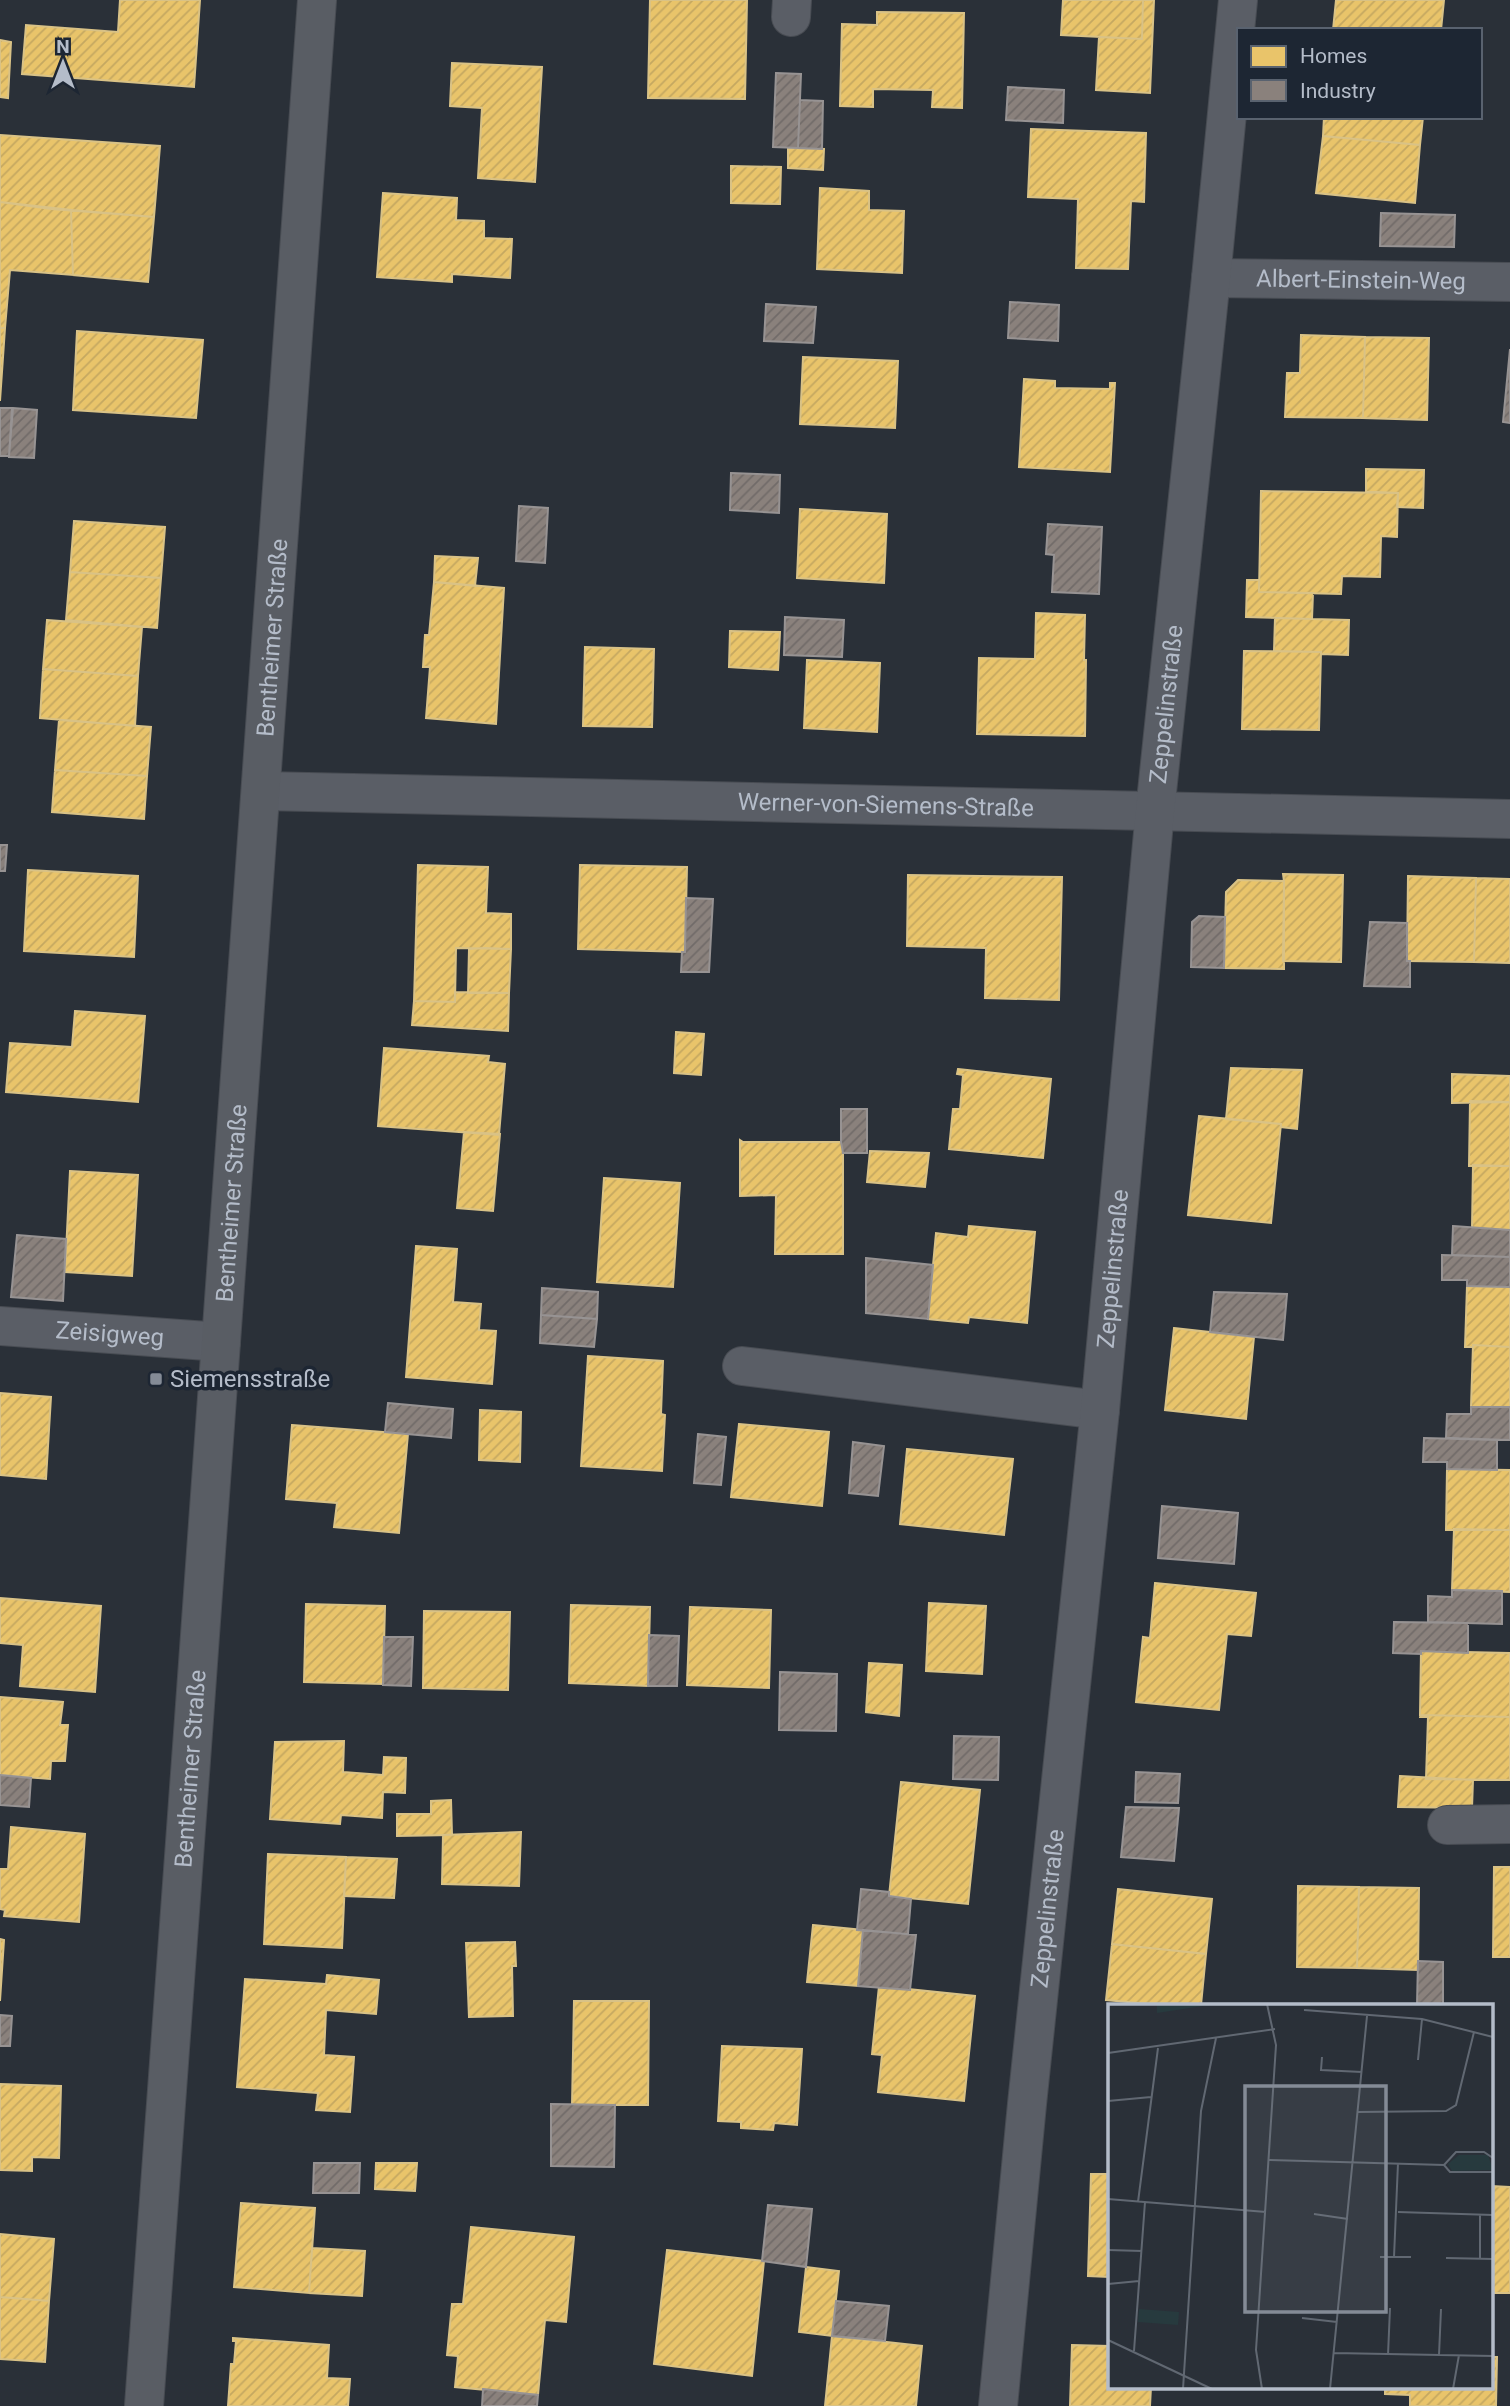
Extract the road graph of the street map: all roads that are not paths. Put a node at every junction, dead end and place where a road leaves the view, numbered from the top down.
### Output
1 (317, 0) edge
2 (1238, 0) edge
3 (1212, 278) junction
4 (1510, 282) edge
5 (263, 792) junction
6 (1155, 811) junction
7 (1510, 819) edge
8 (0, 1326) edge
9 (221, 1342) junction
10 (742, 1366) dead end
11 (1100, 1410) junction
12 (1510, 1824) edge
13 (1447, 1825) dead end
14 (144, 2406) edge
15 (998, 2406) edge

1 - 5 main road, Bentheimer Straße
2 - 3 street, Zeppelinstraße
3 - 4 street, Albert-Einstein-Weg
3 - 6 street, Zeppelinstraße
5 - 6 street, Werner-von-Siemens-Straße
5 - 9 main road, Bentheimer Straße
6 - 7 street, Werner-von-Siemens-Straße
6 - 11 street, Zeppelinstraße
8 - 9 street, Zeisigweg
9 - 14 main road, Bentheimer Straße
10 - 11 street
11 - 15 street, Zeppelinstraße
12 - 13 street

